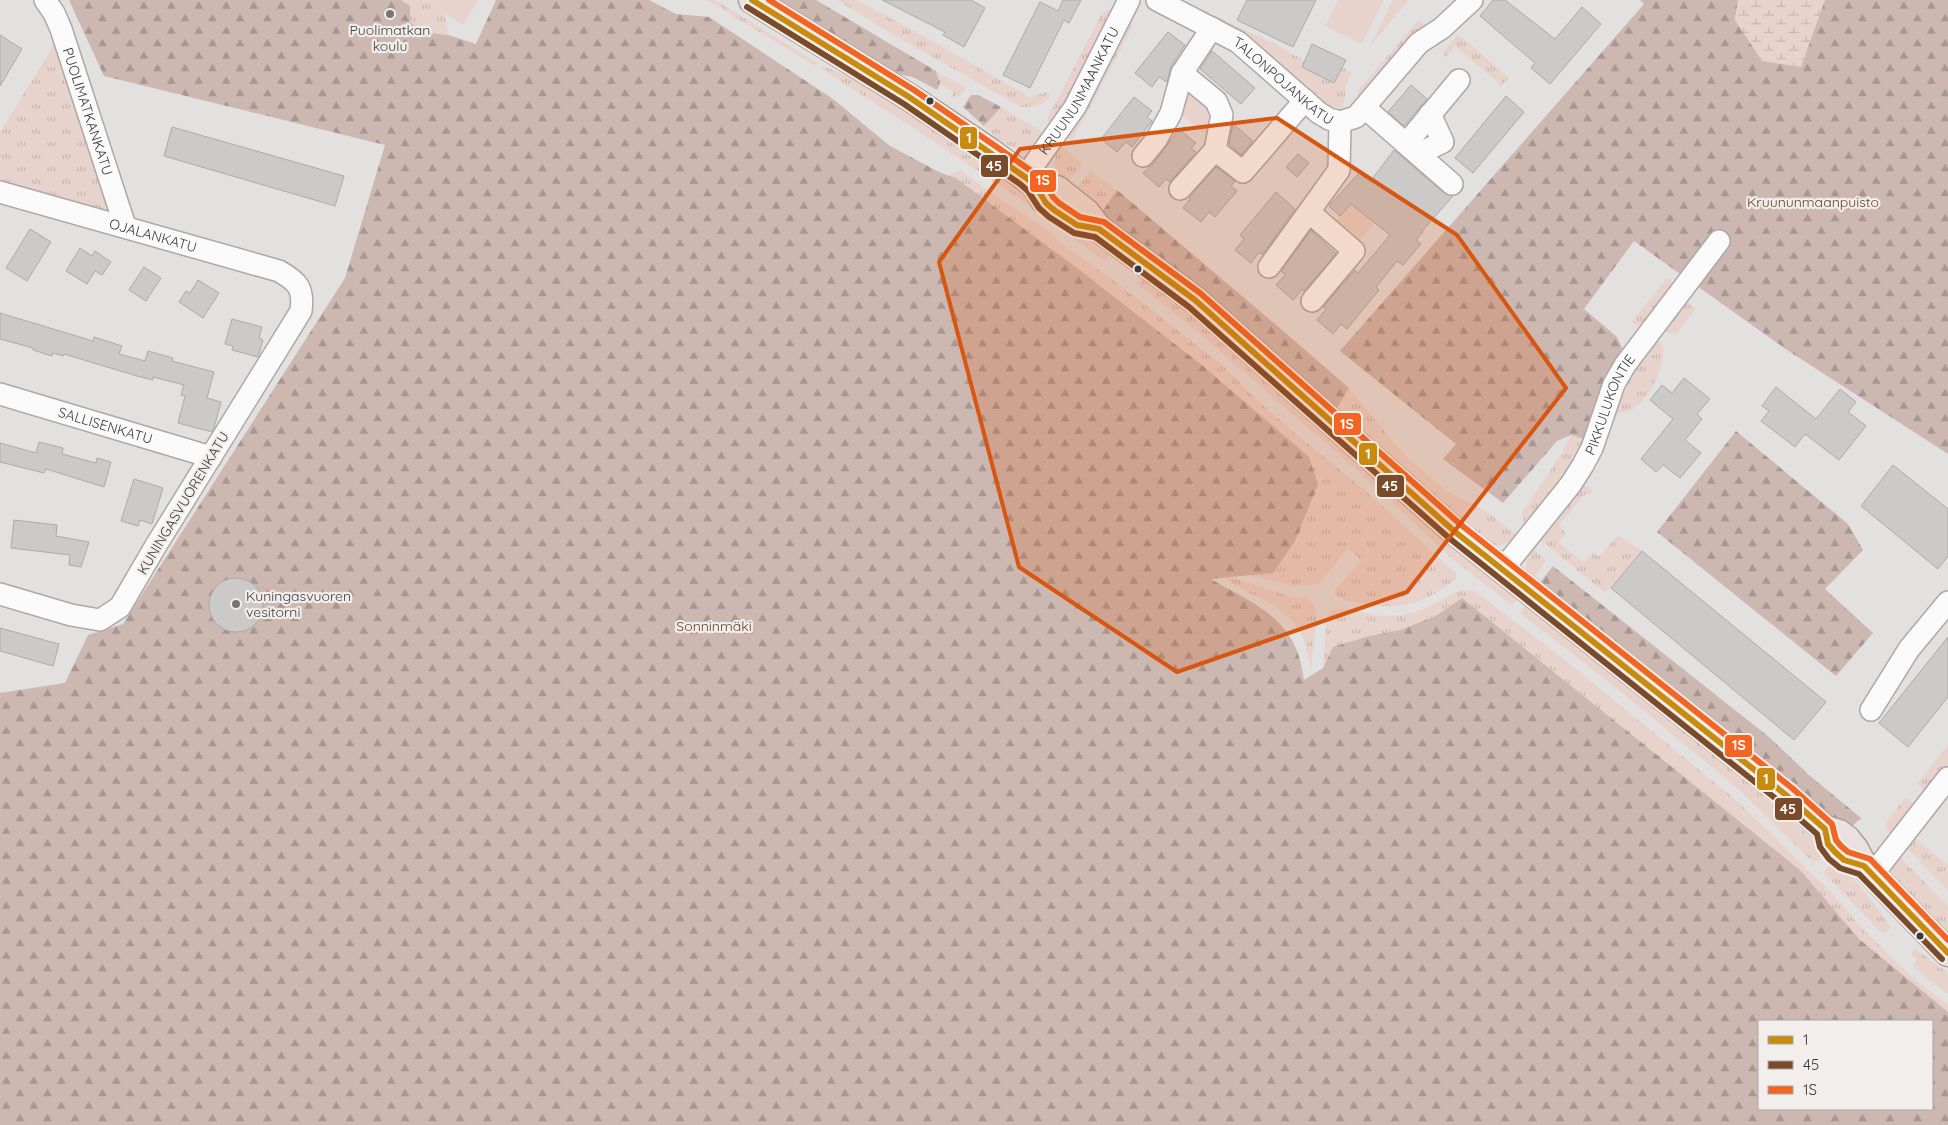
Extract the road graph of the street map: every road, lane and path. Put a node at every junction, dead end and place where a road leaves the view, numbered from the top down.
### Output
1 (45, 0) edge
2 (752, 0) edge
3 (1129, 0) edge
4 (1157, 0) edge
5 (1472, 0) edge
6 (1212, 28) junction
7 (1182, 73) junction
8 (1459, 80) dead end
9 (1305, 100) junction
10 (1365, 108) junction
11 (1340, 122) junction
12 (1412, 149) junction
13 (1215, 150) junction
14 (1143, 156) dead end
15 (1030, 181) junction
16 (1452, 184) dead end
17 (1180, 189) dead end
18 (0, 192) edge
19 (1309, 212) junction
20 (124, 226) junction
21 (1719, 241) dead end
22 (1270, 268) dead end
23 (300, 289) joint
24 (1312, 301) dead end
25 (0, 394) edge
26 (211, 457) junction
27 (1502, 570) junction
28 (0, 594) edge
29 (1948, 602) edge
30 (1871, 710) dead end
31 (1948, 778) edge
32 (1868, 870) junction
33 (1948, 953) edge

1 - 20 street, PUOLIMATKANKATU
2 - 15 main road
3 - 15 street, KRUUNUNMAANKATU
4 - 6 street, TALONPOJANKATU
5 - 10 street, TALONPOJANKATU
6 - 7 street
6 - 9 street, TALONPOJANKATU
7 - 13 street
7 - 14 street
8 - 12 street
9 - 11 street, TALONPOJANKATU
9 - 13 street
10 - 11 street, TALONPOJANKATU
10 - 12 street
11 - 19 street
12 - 16 street
13 - 17 street
15 - 27 main road
18 - 20 street, OJALANKATU
19 - 22 street
19 - 24 street
20 - 23 street, OJALANKATU
21 - 27 street, PIKKULUKONTIE
23 - 26 street, KUNINGASVUORENKATU
25 - 26 street, SALLISENKATU
26 - 28 street, KUNINGASVUORENKATU
27 - 32 main road
29 - 30 street
31 - 32 street
32 - 33 main road

